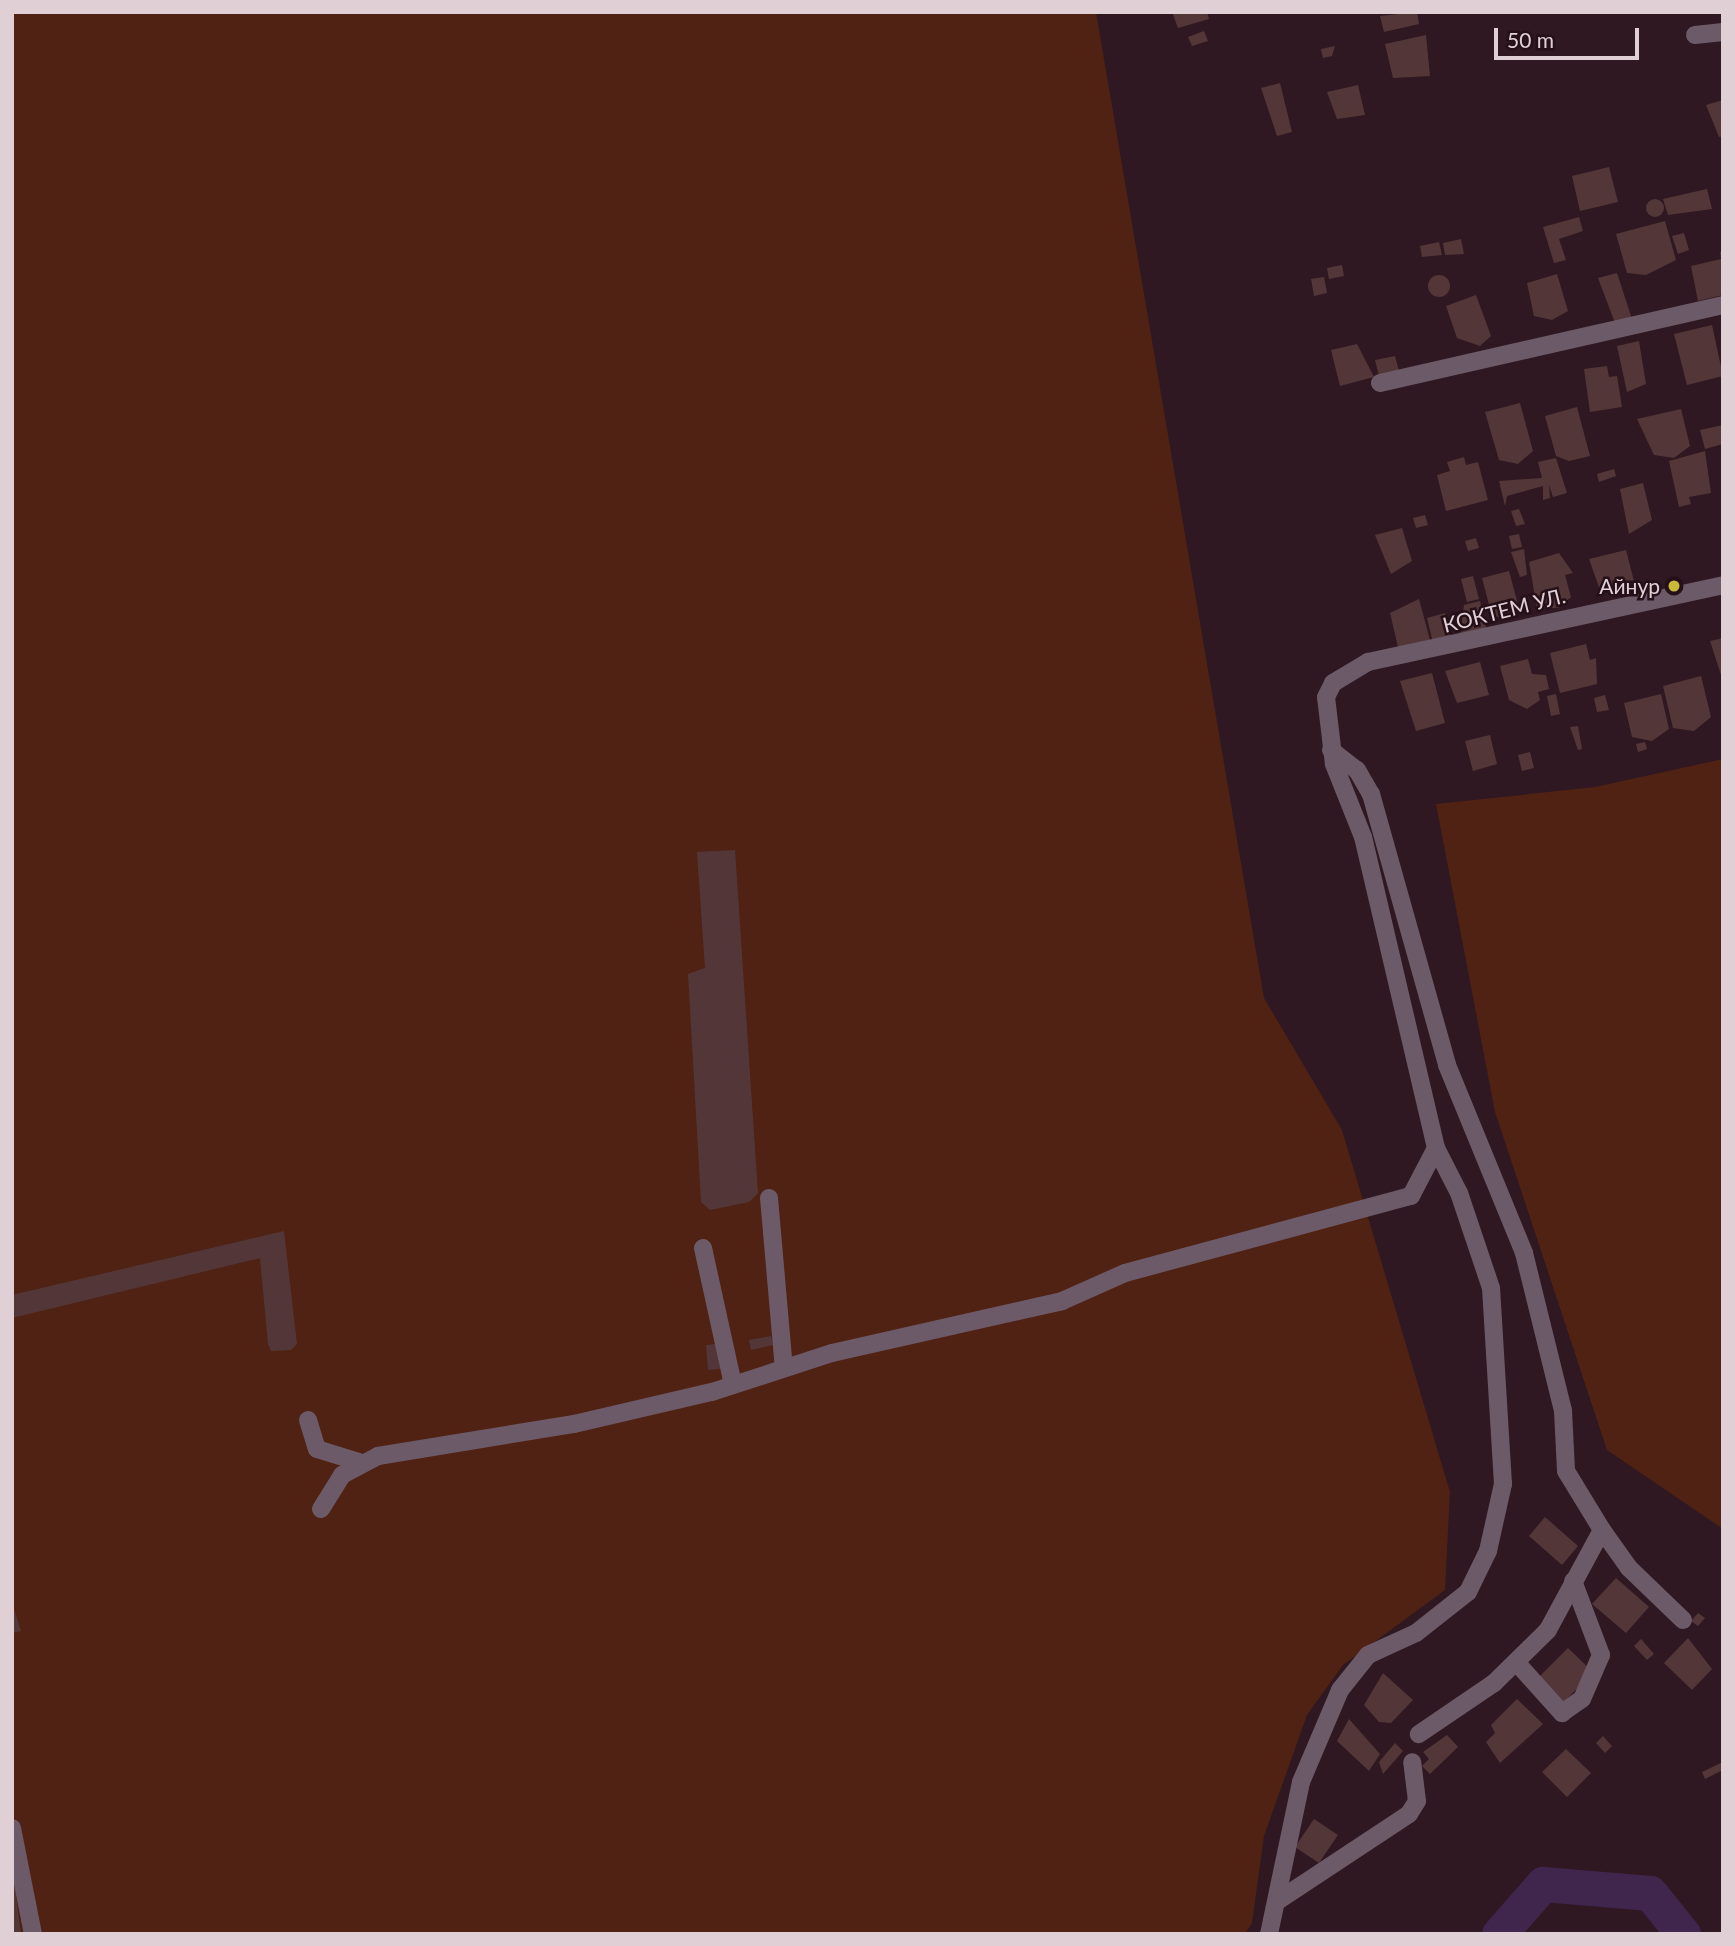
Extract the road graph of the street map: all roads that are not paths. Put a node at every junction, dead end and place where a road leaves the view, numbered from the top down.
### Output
1 (1723, 32) edge
2 (1695, 35) dead end
3 (1723, 306) edge
4 (1380, 383) dead end
5 (1723, 585) edge
6 (1331, 750) junction
7 (1436, 1148) junction
8 (769, 1198) dead end
9 (703, 1248) dead end
10 (784, 1368) junction
11 (733, 1385) junction
12 (308, 1420) dead end
13 (359, 1462) junction
14 (321, 1509) dead end
15 (1602, 1530) junction
16 (1573, 1581) junction
17 (1683, 1620) dead end
18 (1516, 1662) junction
19 (1419, 1734) dead end
20 (1412, 1762) dead end
21 (12, 1828) edge
22 (1279, 1900) junction
23 (33, 1934) edge
24 (1269, 1934) edge

1 - 2 street
3 - 4 street
5 - 6 street, КОКТЕМ УЛ.
6 - 7 street, КОКТЕМ УЛ.
6 - 15 street
7 - 10 street
7 - 22 street, КОКТЕМ УЛ.
8 - 10 street
9 - 11 street
10 - 11 street
11 - 13 street
12 - 13 street
13 - 14 street
15 - 16 street
15 - 17 street
16 - 18 street
16 - 18 street
18 - 19 street
20 - 22 street
21 - 23 street
22 - 24 street, КОКТЕМ УЛ.

